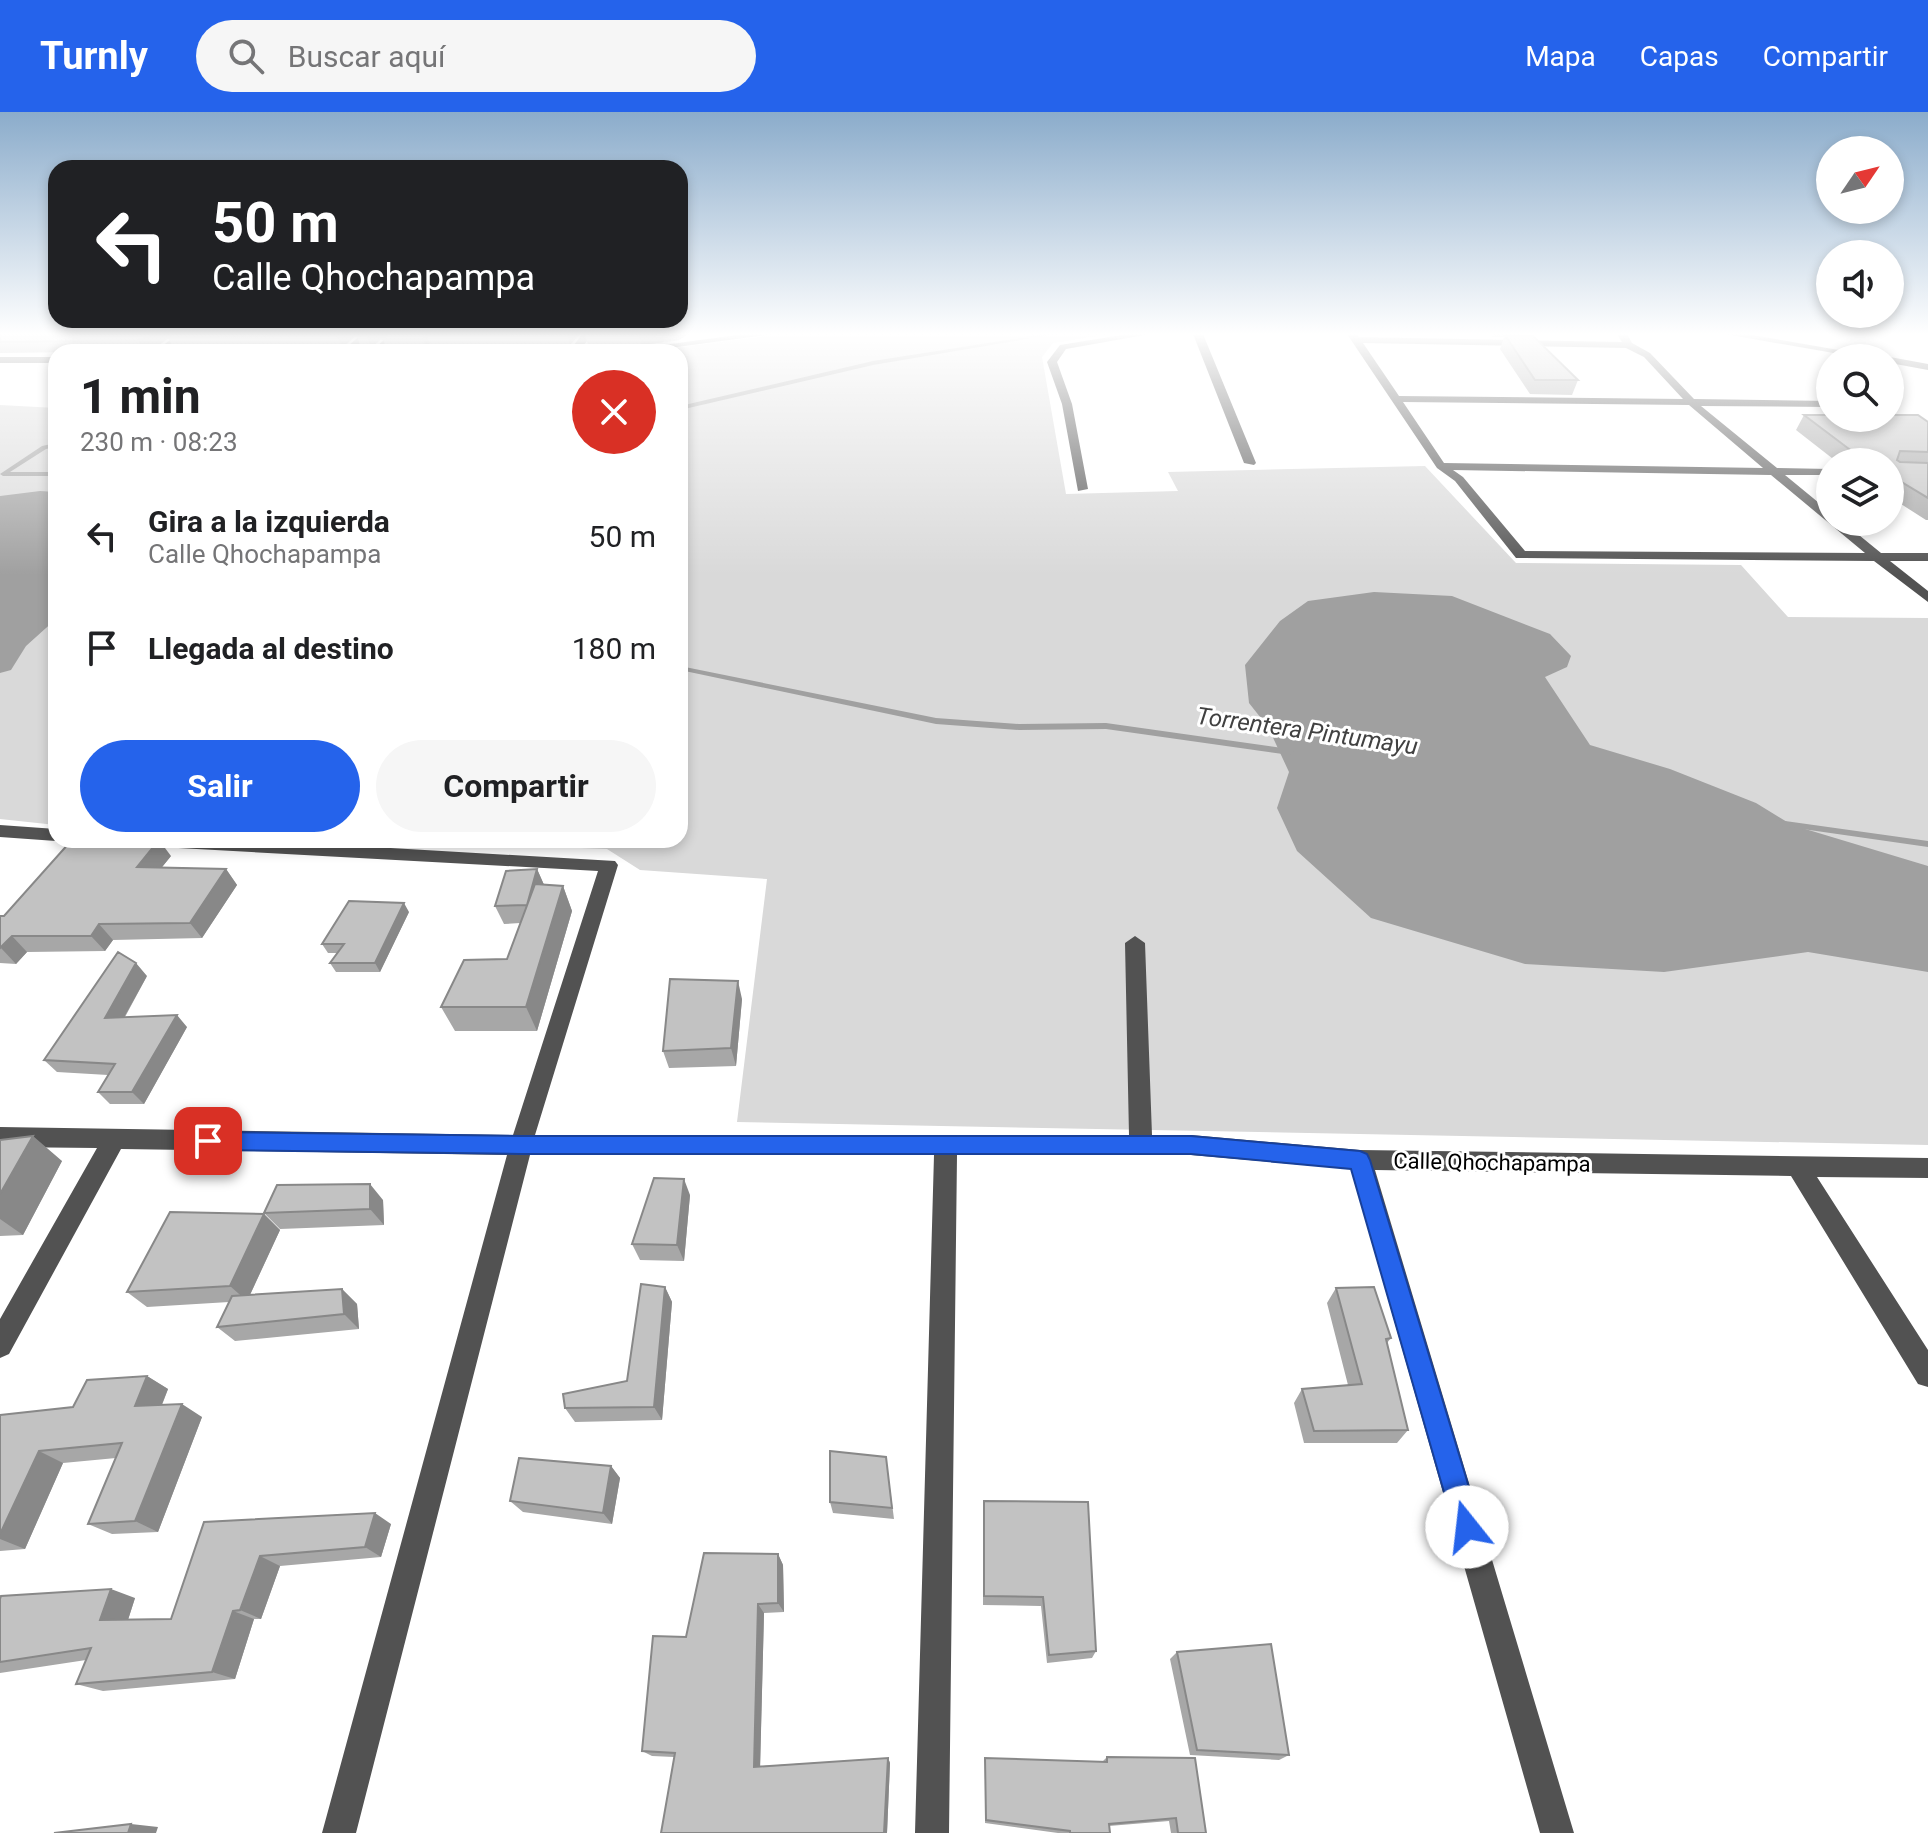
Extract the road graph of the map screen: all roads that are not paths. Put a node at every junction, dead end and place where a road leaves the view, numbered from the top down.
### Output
1 (1069, 414) edge
2 (1230, 414) edge
3 (1407, 414) edge
4 (1705, 414) edge
5 (1250, 463) dead end
6 (1441, 466) junction
7 (1771, 471) junction
8 (1816, 472) edge
9 (1082, 489) dead end
10 (1816, 507) edge
11 (1853, 536) edge
12 (1881, 557) junction
13 (1928, 557) edge
14 (1928, 598) edge
15 (48, 835) edge
16 (4, 837) edge
17 (291, 848) edge
18 (1135, 943) dead end
19 (0, 1137) edge
20 (114, 1140) junction
21 (946, 1144) junction
22 (521, 1145) junction
23 (1141, 1145) junction
24 (1360, 1160) junction
25 (1798, 1167) junction
26 (1928, 1168) edge
27 (0, 1345) edge
28 (1928, 1374) edge
29 (339, 1833) edge
30 (932, 1833) edge
31 (1557, 1833) edge

1 - 9 street
2 - 5 street
3 - 6 street
4 - 7 street
6 - 7 street
6 - 12 street
7 - 8 street
7 - 10 street
11 - 12 street
12 - 13 street
12 - 14 street
15 - 16 street
17 - 22 street
18 - 23 street
19 - 20 street, Calle Qhochapampa
20 - 22 street, Calle Qhochapampa
20 - 27 street
21 - 22 street, Calle Qhochapampa
21 - 23 street, Calle Qhochapampa
21 - 30 street
22 - 29 street
23 - 24 street, Calle Qhochapampa
24 - 25 street, Calle Qhochapampa
24 - 31 street
25 - 26 street, Calle Qhochapampa
25 - 28 street

